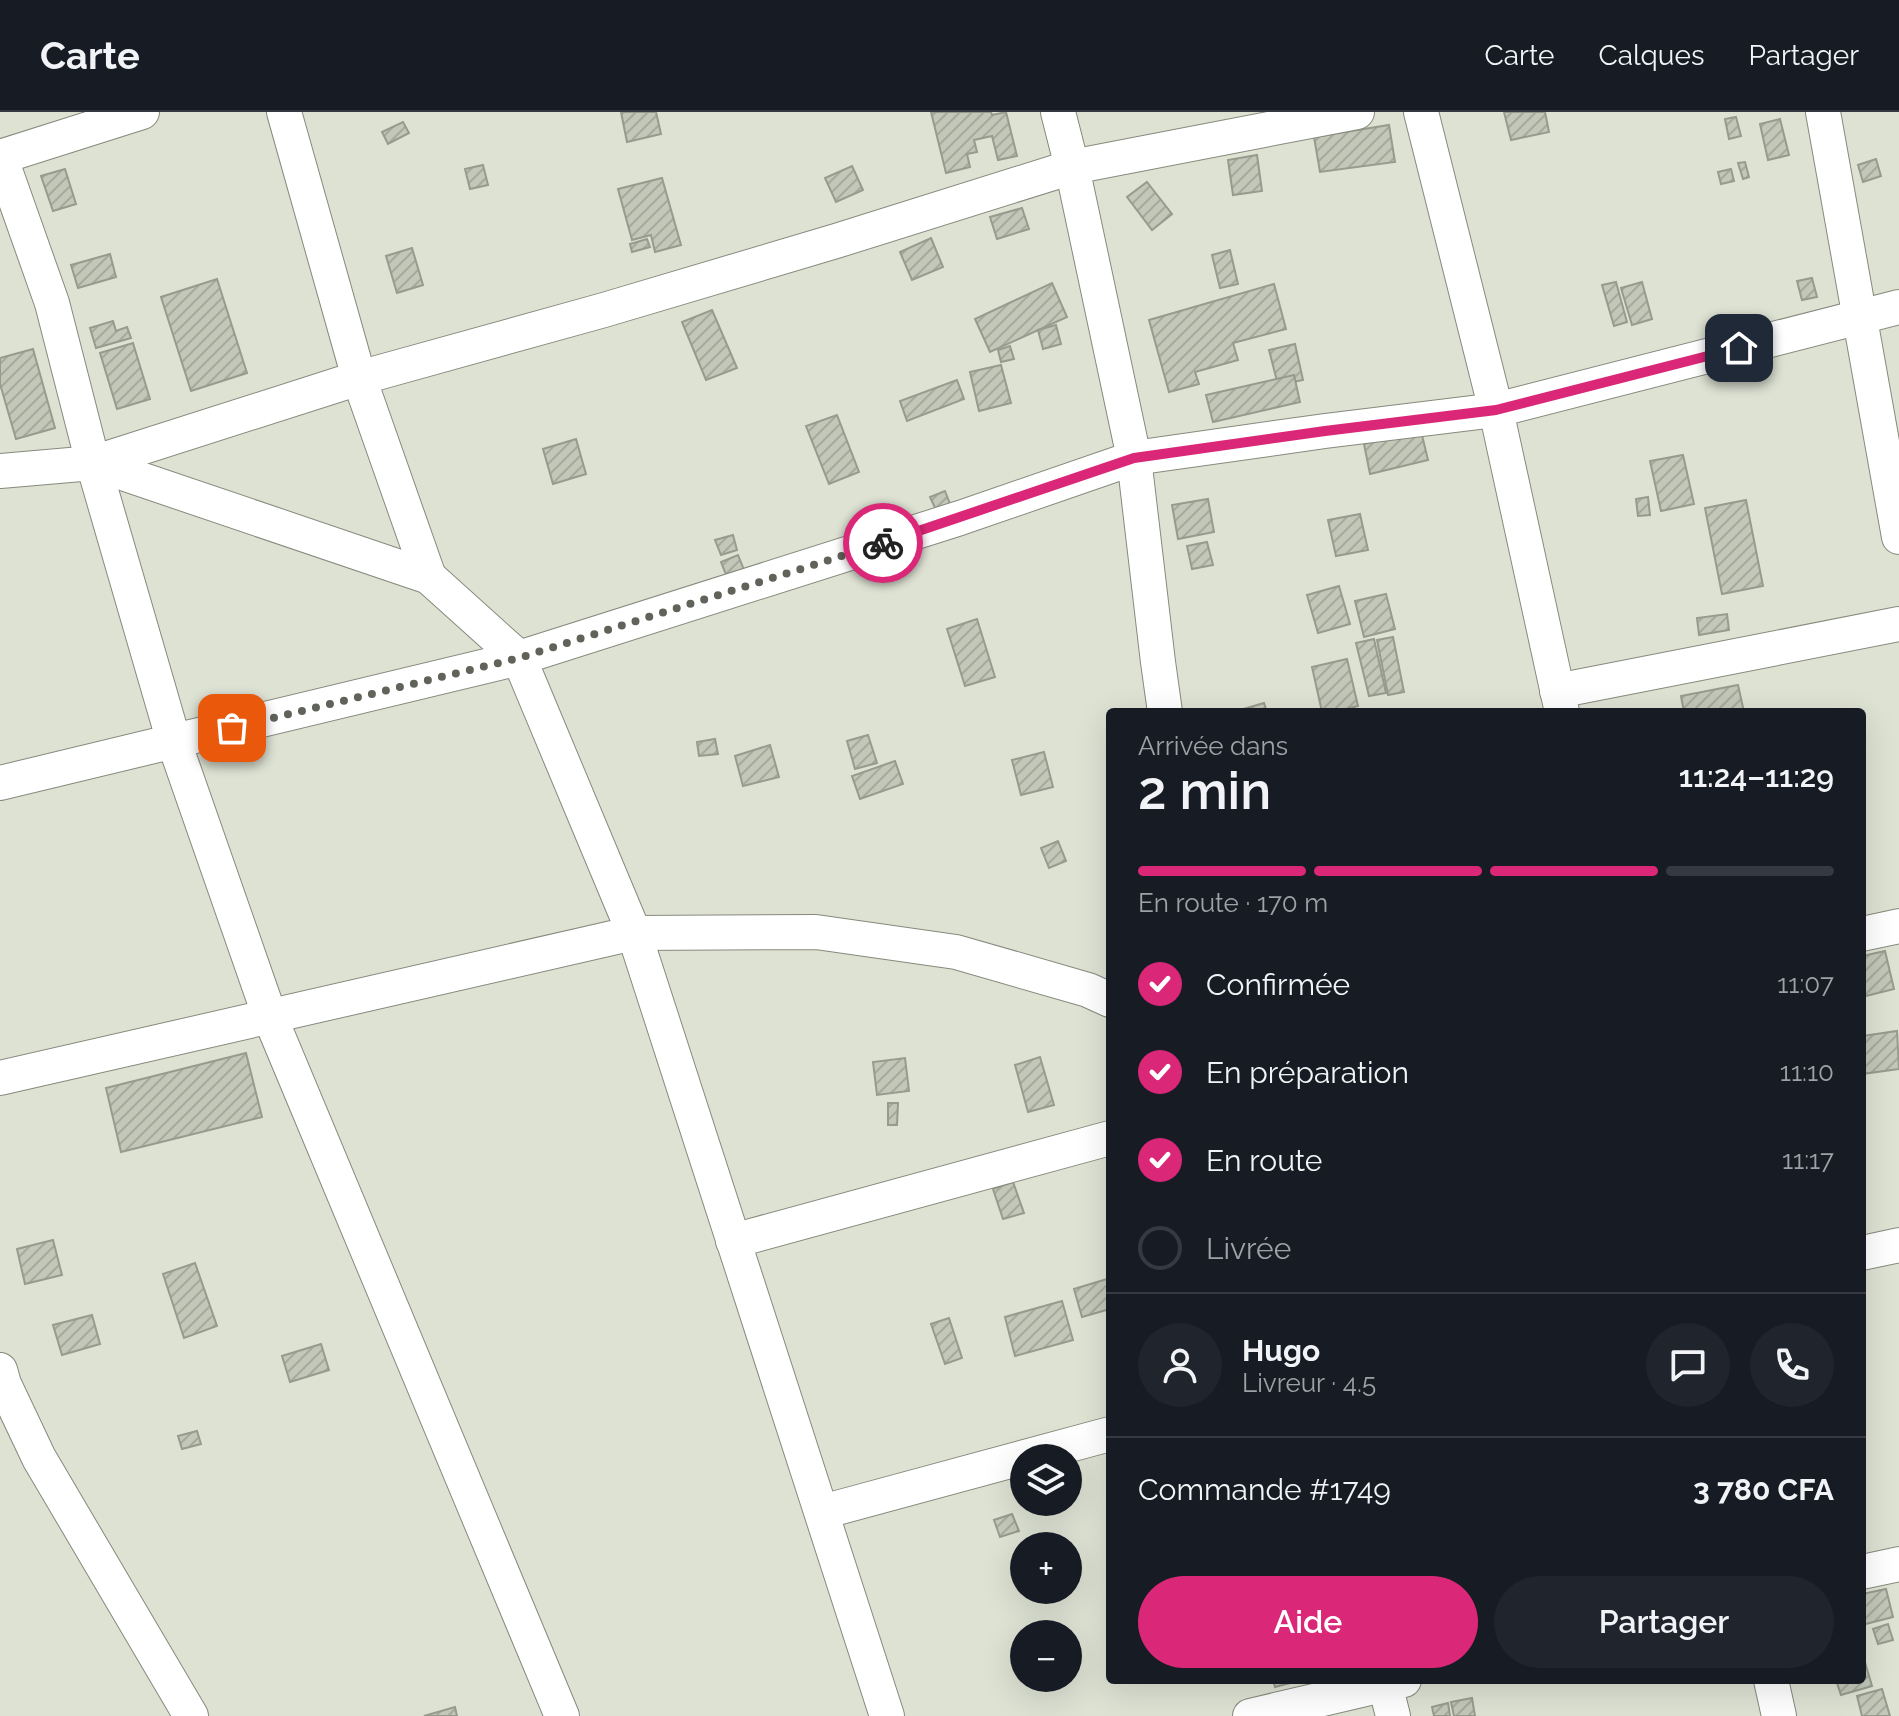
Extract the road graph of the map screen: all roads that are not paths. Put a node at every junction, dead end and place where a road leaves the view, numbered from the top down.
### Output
1 (142, 112) edge
2 (284, 112) edge
3 (1058, 112) edge
4 (1357, 112) edge
5 (1421, 112) edge
6 (1823, 112) edge
7 (0, 157) edge
8 (1072, 167) junction
9 (1899, 307) edge
10 (1861, 316) junction
11 (359, 378) junction
12 (1496, 410) junction
13 (1134, 458) junction
14 (93, 463) junction
15 (0, 471) edge
16 (1899, 537) edge
17 (429, 577) junction
18 (1899, 624) edge
19 (519, 658) junction
20 (1560, 702) edge
21 (1164, 708) edge
22 (174, 742) junction
23 (0, 783) edge
24 (1899, 926) edge
25 (634, 933) junction
26 (1866, 933) edge
27 (1106, 998) edge
28 (270, 1017) junction
29 (0, 1078) edge
30 (1106, 1139) edge
31 (733, 1241) junction
32 (1899, 1245) edge
33 (1866, 1252) edge
34 (0, 1370) edge
35 (1106, 1435) edge
36 (822, 1512) junction
37 (1899, 1564) edge
38 (1866, 1571) edge
39 (1772, 1684) edge
40 (1392, 1690) edge
41 (191, 1716) edge
42 (562, 1716) edge
43 (887, 1716) edge
44 (1250, 1716) edge
45 (1779, 1716) edge

1 - 7 street
2 - 11 street
3 - 8 street
4 - 8 street
5 - 12 street
6 - 10 street
7 - 14 street
8 - 11 street
8 - 13 street
9 - 10 street
10 - 12 street
10 - 16 street
11 - 14 street
11 - 17 street
12 - 13 street
12 - 20 street
13 - 19 street
13 - 21 street
14 - 15 street
14 - 17 street
14 - 22 street
17 - 19 street
18 - 20 street
19 - 22 street
19 - 25 street
22 - 23 street
22 - 28 street
24 - 26 street
25 - 27 street
25 - 28 street
25 - 31 street
28 - 29 street
28 - 42 street
30 - 31 street
31 - 36 street
32 - 33 street
34 - 41 street
35 - 36 street
36 - 43 street
37 - 38 street
39 - 45 street
40 - 44 street

